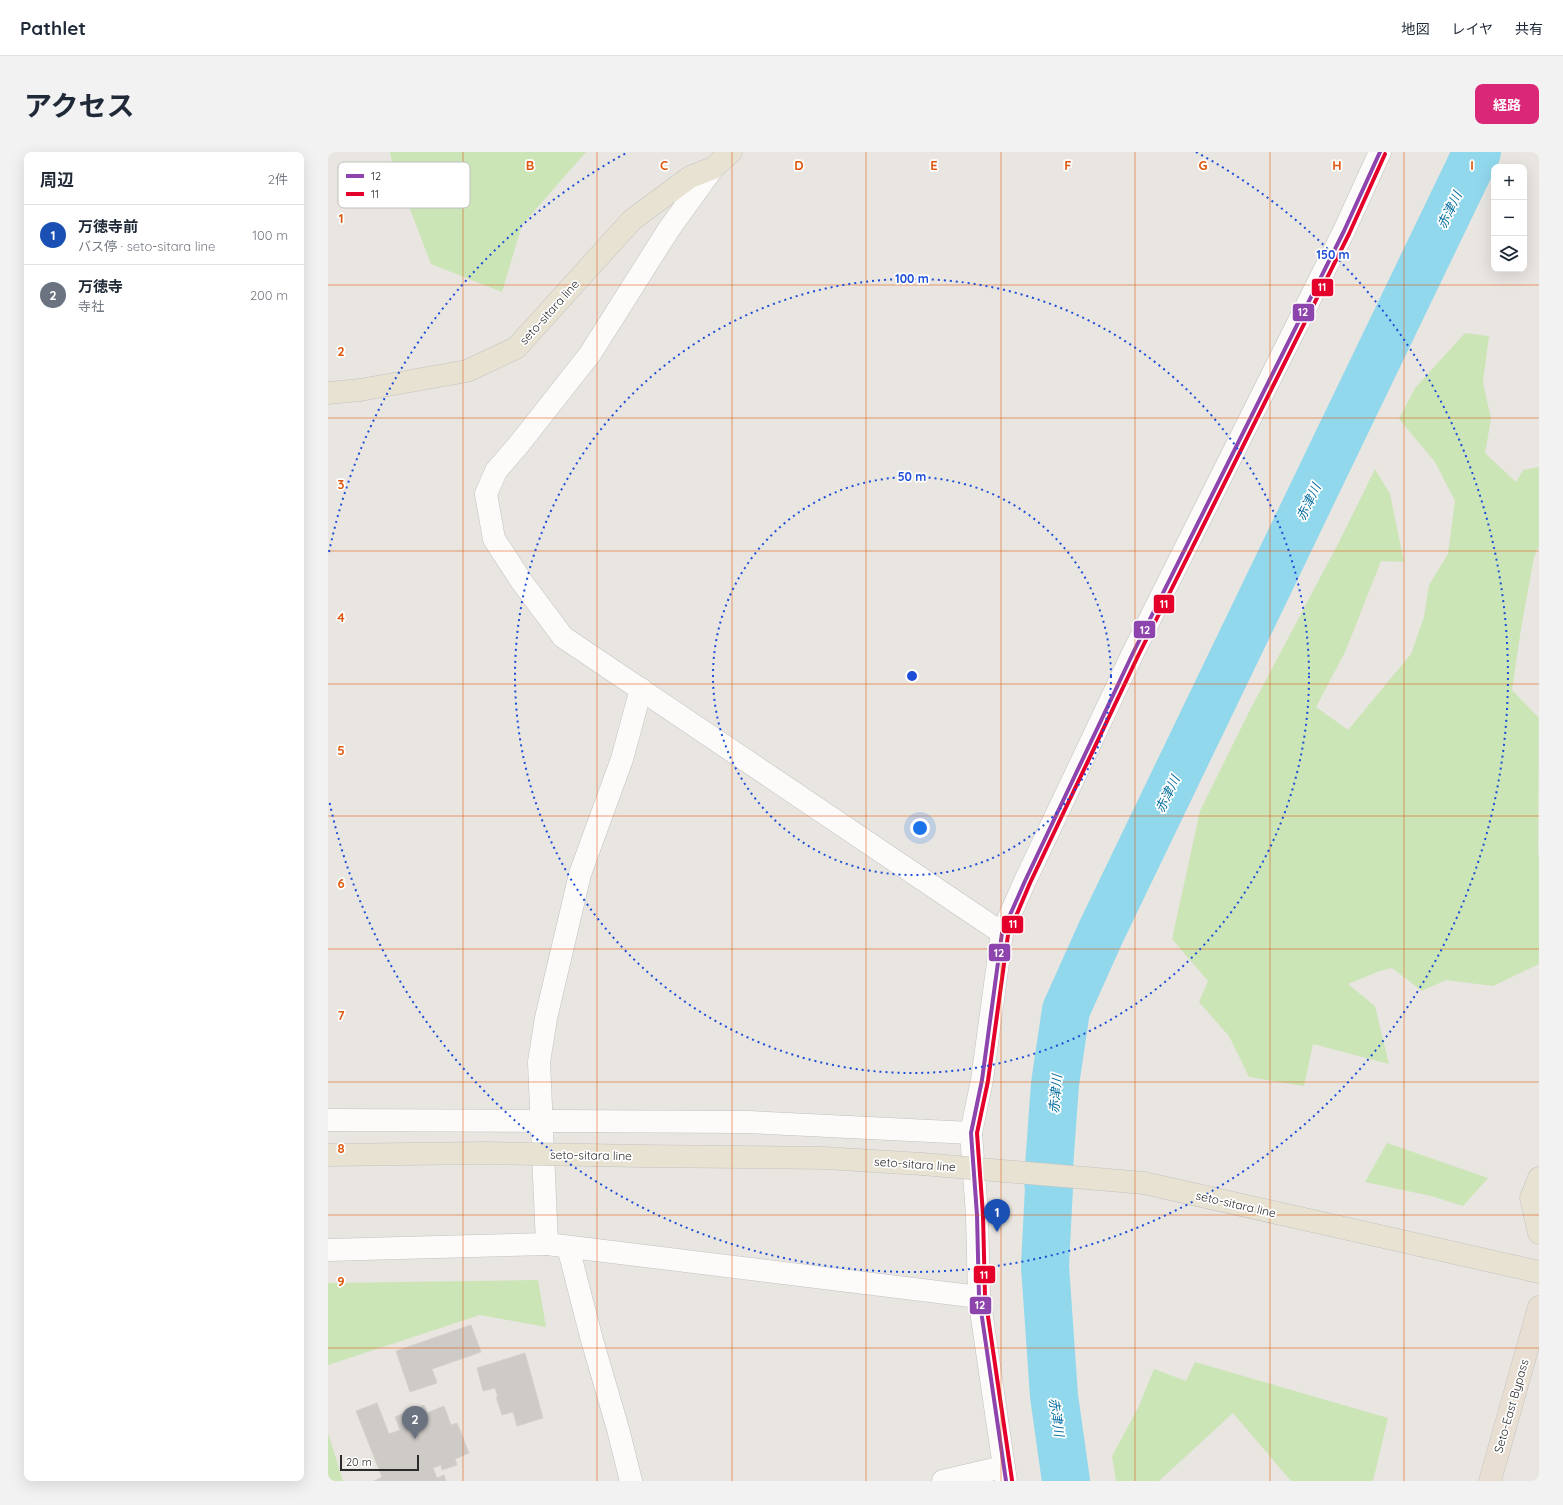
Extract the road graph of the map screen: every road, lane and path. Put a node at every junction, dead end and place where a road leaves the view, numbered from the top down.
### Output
1 (731, 152) edge
2 (1380, 152) edge
3 (713, 168) junction
4 (328, 393) edge
5 (641, 689) junction
6 (1002, 933) junction
7 (328, 1120) edge
8 (541, 1121) junction
9 (971, 1133) junction
10 (328, 1155) edge
11 (1539, 1178) edge
12 (1539, 1233) edge
13 (547, 1244) junction
14 (568, 1247) junction
15 (328, 1250) edge
16 (1539, 1272) edge
17 (979, 1297) junction
18 (1539, 1307) edge
19 (1005, 1474) edge
20 (631, 1481) edge
21 (943, 1481) edge
22 (1490, 1481) edge

1 - 3 main road, seto-sitara line
2 - 6 street
3 - 4 main road, seto-sitara line
3 - 5 street
5 - 6 street
5 - 8 street
6 - 9 street
7 - 8 street
8 - 9 street
8 - 13 street
9 - 17 street
10 - 16 main road, seto-sitara line, bridge
11 - 12 main road
13 - 14 street
13 - 15 street
14 - 17 street
14 - 20 street
17 - 19 street
18 - 22 highway, Seto-East Bypass
19 - 21 street

